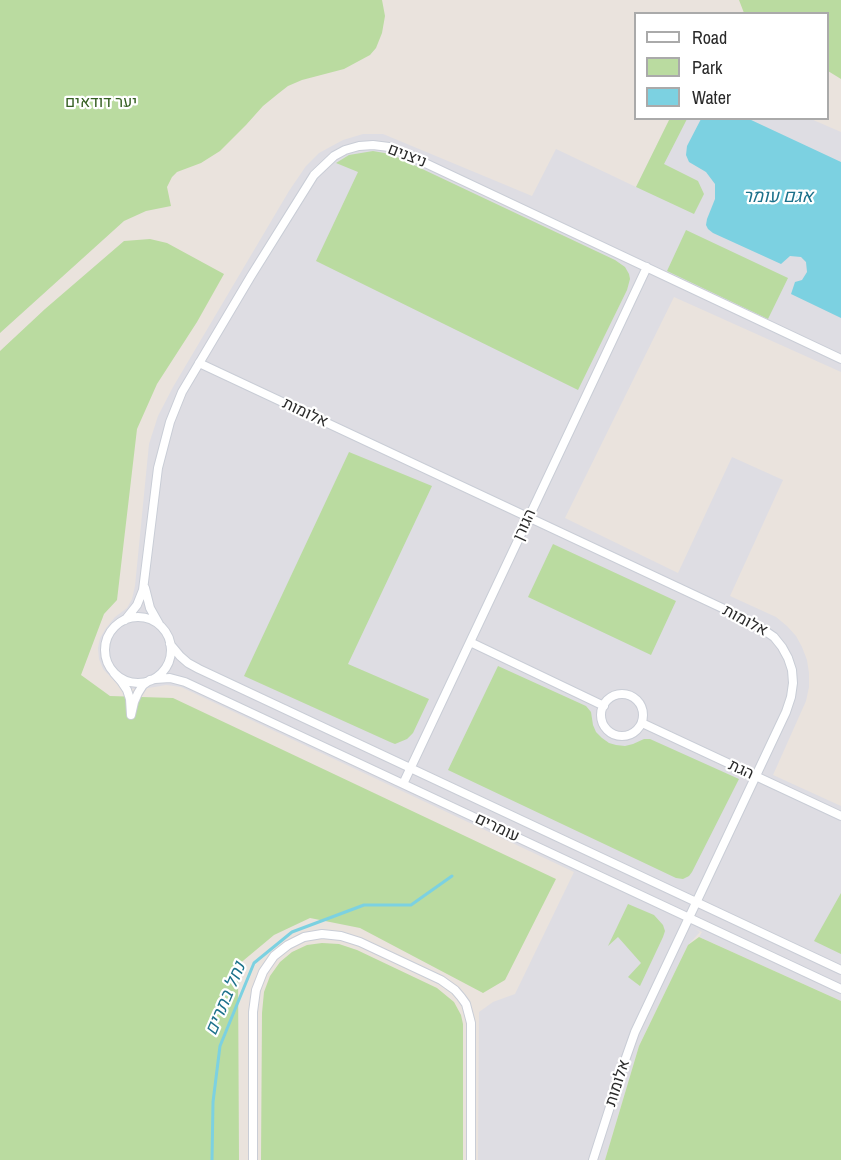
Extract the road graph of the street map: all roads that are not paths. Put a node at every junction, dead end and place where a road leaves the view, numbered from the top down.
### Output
1 (647, 267) junction
2 (841, 359) edge
3 (199, 363) junction
4 (528, 518) junction
5 (145, 580) junction
6 (125, 620) junction
7 (161, 627) junction
8 (470, 642) junction
9 (170, 644) junction
10 (114, 673) junction
11 (150, 680) junction
12 (604, 706) junction
13 (642, 723) junction
14 (410, 768) junction
15 (755, 776) junction
16 (403, 784) junction
17 (841, 816) edge
18 (697, 902) junction
19 (689, 918) junction
20 (841, 970) edge
21 (841, 989) edge
22 (253, 1160) edge
23 (471, 1160) edge
24 (593, 1160) edge

1 - 2 street, ניצנים
1 - 3 street, ניצנים
1 - 4 street, הגורן
3 - 4 street, אלומות
3 - 5 street, ניצנים
4 - 8 street, הגורן
4 - 15 street, אלומות
5 - 6 street, ניצנים
5 - 7 street, ניצנים
6 - 7 street
6 - 10 street
7 - 9 street
8 - 12 street
8 - 14 street, הגורן
9 - 11 street
9 - 14 street, עומרים
10 - 11 street
10 - 11 street
11 - 16 street, עומרים
12 - 13 street
12 - 13 street
13 - 15 street, הגת
14 - 16 street, הגורן
14 - 18 street, עומרים
15 - 17 street, הגת
15 - 18 street, אלומות
16 - 19 street, עומרים
18 - 19 street, אלומות
18 - 20 street, עומרים
19 - 21 street, עומרים
19 - 24 street, אלומות
22 - 23 street

